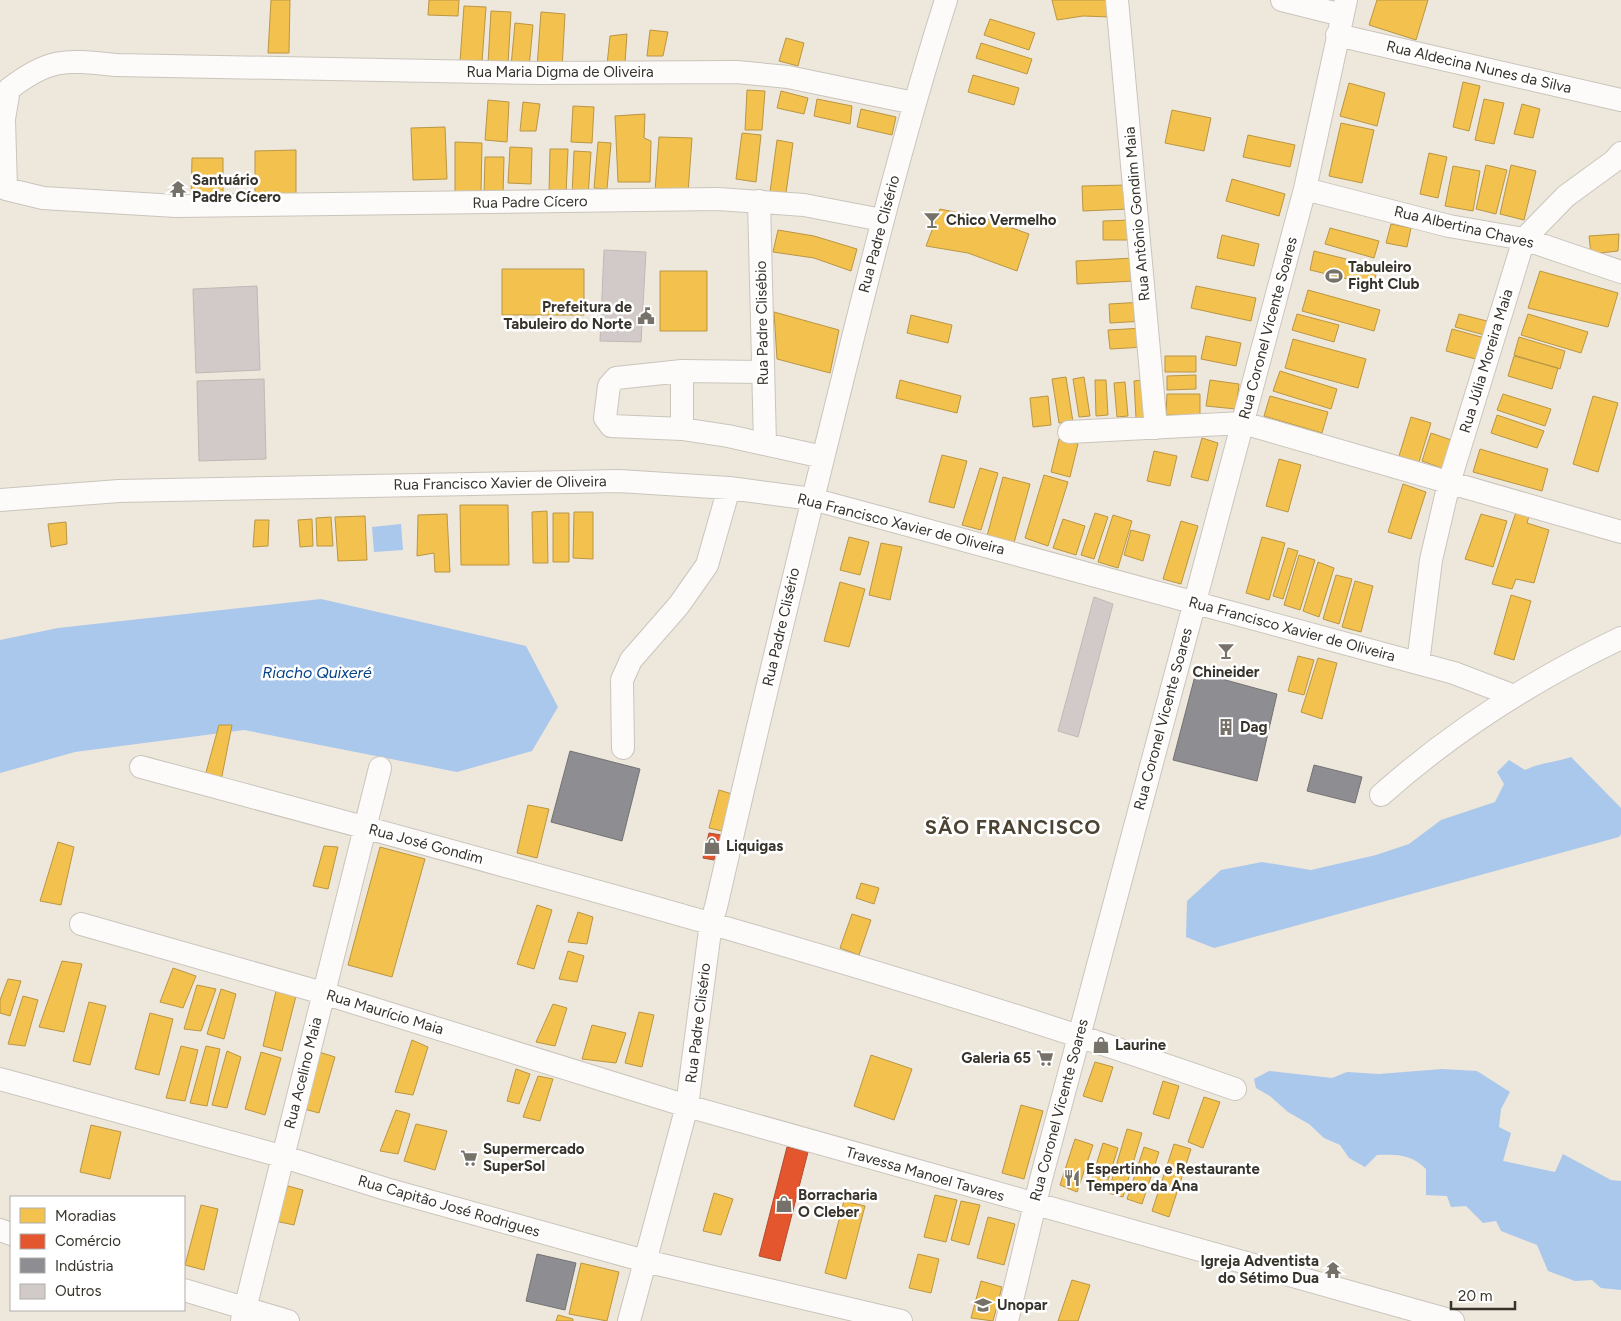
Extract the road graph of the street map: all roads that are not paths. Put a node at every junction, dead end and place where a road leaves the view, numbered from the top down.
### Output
1 (946, 0) edge
2 (1117, 0) edge
3 (1282, 0) edge
4 (1342, 16) edge
5 (1621, 100) edge
6 (914, 103) junction
7 (1621, 153) edge
8 (1305, 189) junction
9 (3, 190) edge
10 (760, 201) junction
11 (882, 220) junction
12 (1524, 239) junction
13 (1621, 272) edge
14 (682, 372) junction
15 (762, 372) junction
16 (1243, 423) junction
17 (1156, 428) junction
18 (682, 429) junction
19 (1068, 432) dead end
20 (765, 444) junction
21 (823, 457) junction
22 (1449, 483) junction
23 (729, 488) junction
24 (812, 499) junction
25 (0, 500) edge
26 (1621, 532) edge
27 (1194, 602) junction
28 (1621, 638) edge
29 (1418, 663) junction
30 (1514, 696) junction
31 (623, 748) dead end
32 (141, 767) dead end
33 (380, 768) dead end
34 (1382, 795) dead end
35 (365, 827) junction
36 (711, 923) junction
37 (81, 924) dead end
38 (323, 993) junction
39 (1079, 1035) junction
40 (0, 1079) edge
41 (1235, 1089) dead end
42 (687, 1106) junction
43 (281, 1156) junction
44 (1034, 1206) junction
45 (645, 1261) junction
46 (185, 1290) edge
47 (243, 1315) edge
48 (288, 1321) edge
49 (629, 1321) edge
50 (901, 1321) edge
51 (1007, 1321) edge
52 (1453, 1321) edge

1 - 6 street, Rua Padre Clisério
2 - 17 street, Rua Antônio Gondim Maia
3 - 4 street, Rua Aldecina Nunes da Silva
4 - 5 street, Rua Aldecina Nunes da Silva
4 - 8 street, Rua Coronel Vicente Soares
6 - 9 street, Rua Maria Digma de Oliveira
6 - 11 street, Rua Padre Clisério
7 - 12 street
8 - 12 street, Rua Albertina Chaves
8 - 16 street, Rua Coronel Vicente Soares
9 - 10 street, Rua Padre Cícero
10 - 11 street, Rua Padre Cícero
10 - 15 street, Rua Padre Clisébio
11 - 21 street, Rua Padre Clisério
12 - 13 street, Rua Albertina Chaves
12 - 22 street, Rua Júlia Moreira Maia
14 - 15 street
14 - 18 street
14 - 18 street
15 - 20 street, Rua Padre Clisébio
16 - 17 street
16 - 22 street
16 - 27 street, Rua Coronel Vicente Soares
17 - 19 street
18 - 20 street
20 - 21 street
21 - 24 street, Rua Padre Clisério
22 - 26 street
22 - 29 street, Rua Júlia Moreira Maia
23 - 24 street, Rua Francisco Xavier de Oliveira
23 - 25 street, Rua Francisco Xavier de Oliveira
23 - 31 street
24 - 27 street, Rua Francisco Xavier de Oliveira
24 - 36 street, Rua Padre Clisério
27 - 29 street, Rua Francisco Xavier de Oliveira
27 - 39 street, Rua Coronel Vicente Soares
28 - 30 street
29 - 30 street, Rua Francisco Xavier de Oliveira
30 - 34 street
32 - 35 street, Rua José Gondim
33 - 35 street, Rua Acelino Maia
35 - 36 street, Rua José Gondim
35 - 38 street, Rua Acelino Maia
36 - 39 street, Rua José Gondim
36 - 42 street, Rua Padre Clisério
37 - 38 street, Rua Maurício Maia
38 - 42 street, Rua Maurício Maia
38 - 43 street, Rua Acelino Maia
39 - 41 street, Rua José Gondim
39 - 44 street, Rua Coronel Vicente Soares
40 - 43 street, Rua Capitão José Rodrigues
42 - 44 street, Travessa Manoel Tavares
42 - 45 street, Rua Padre Clisério
43 - 45 street, Rua Capitão José Rodrigues
43 - 47 street, Rua Acelino Maia
44 - 51 street, Rua Coronel Vicente Soares
44 - 52 street, Travessa Manoel Tavares
45 - 49 street, Rua Padre Clisério
45 - 50 street, Rua Capitão José Rodrigues
46 - 47 street
47 - 48 street

